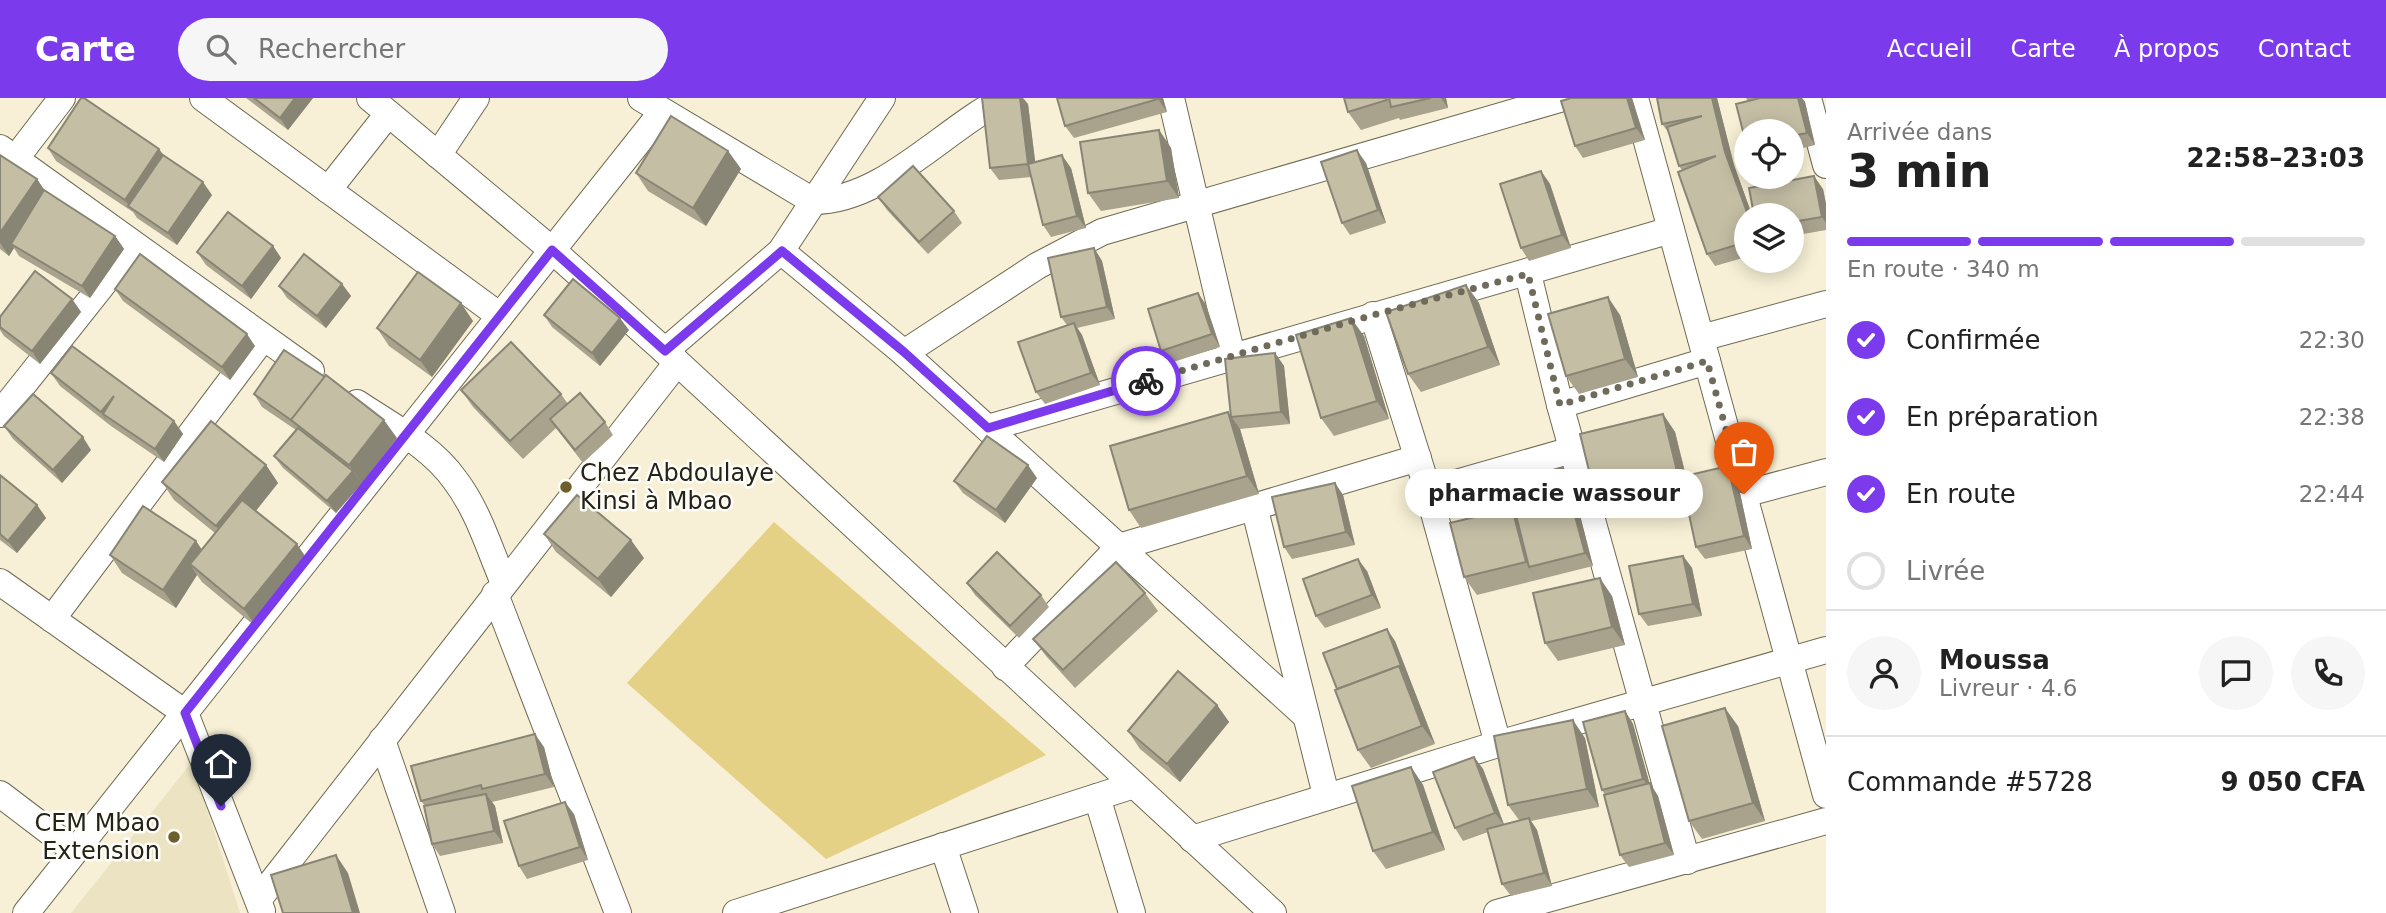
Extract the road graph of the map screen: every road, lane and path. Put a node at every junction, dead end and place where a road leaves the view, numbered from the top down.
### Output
1 (62, 98) edge
2 (203, 98) edge
3 (476, 98) edge
4 (882, 98) edge
5 (1006, 98) edge
6 (1171, 98) edge
7 (1563, 98) edge
8 (1635, 98) edge
9 (1808, 98) edge
10 (652, 105) edge
11 (379, 106) edge
12 (8, 153) edge
13 (438, 155) junction
14 (1826, 165) edge
15 (328, 190) junction
16 (813, 201) junction
17 (1196, 203) junction
18 (1671, 230) junction
19 (134, 245) junction
20 (552, 250) junction
21 (782, 251) junction
22 (1528, 274) junction
23 (1826, 304) edge
24 (1373, 315) junction
25 (500, 316) junction
26 (263, 338) junction
27 (1704, 349) junction
28 (904, 352) junction
29 (1232, 356) junction
30 (670, 357) junction
31 (1560, 405) junction
32 (0, 414) edge
33 (988, 428) junction
34 (405, 436) junction
35 (1572, 450) junction
36 (1418, 458) junction
37 (1826, 472) edge
38 (1428, 491) junction
39 (1744, 494) junction
40 (1254, 506) junction
41 (1119, 547) junction
42 (0, 582) edge
43 (500, 589) junction
44 (52, 619) junction
45 (1826, 650) edge
46 (1789, 660) junction
47 (1005, 667) junction
48 (1644, 703) junction
49 (185, 713) junction
50 (1306, 716) junction
51 (382, 740) junction
52 (1498, 744) junction
53 (1133, 785) junction
54 (0, 793) edge
55 (1826, 795) edge
56 (1326, 796) junction
57 (1097, 797) junction
58 (1826, 821) edge
59 (1192, 839) junction
60 (943, 846) junction
61 (75, 851) junction
62 (1687, 862) junction
63 (792, 904) edge
64 (260, 906) edge
65 (26, 913) edge
66 (442, 913) edge
67 (618, 913) edge
68 (736, 913) edge
69 (965, 913) edge
70 (1132, 913) edge
71 (1273, 913) edge
72 (1497, 913) edge

1 - 12 street
2 - 15 street
3 - 13 street
4 - 16 street
5 - 16 street
6 - 17 street
7 - 17 street
8 - 18 street
9 - 14 street
10 - 16 street
10 - 20 street
11 - 13 street
11 - 15 street
12 - 19 street
13 - 20 street
15 - 25 street
16 - 21 street
17 - 28 street
17 - 29 street
18 - 22 street
18 - 27 street
19 - 26 street
19 - 32 street
20 - 25 street
20 - 30 street
21 - 28 street
21 - 30 street
22 - 24 street
22 - 31 street
23 - 27 street
24 - 29 street
24 - 36 street
25 - 34 street
26 - 34 street
26 - 44 street
27 - 31 street
27 - 39 street
28 - 33 street
29 - 33 street
30 - 43 street
30 - 47 street
31 - 35 street
33 - 41 street
34 - 43 street
34 - 49 street
35 - 38 street
35 - 48 street
36 - 38 street
36 - 40 street
37 - 39 street
38 - 52 street
39 - 46 street
40 - 41 street
40 - 50 street
41 - 47 street
41 - 50 street
42 - 44 street
43 - 51 street
43 - 67 street
44 - 49 street
45 - 46 street
46 - 48 street
46 - 55 street
47 - 53 street
48 - 52 street
48 - 62 street
49 - 61 street
49 - 64 street
50 - 56 street
51 - 64 street
51 - 66 street
52 - 56 street
53 - 57 street
53 - 59 street
54 - 61 street
56 - 59 street
57 - 60 street
57 - 70 street
58 - 62 street
59 - 71 street
60 - 63 street
60 - 69 street
61 - 65 street
62 - 72 street
63 - 68 street

